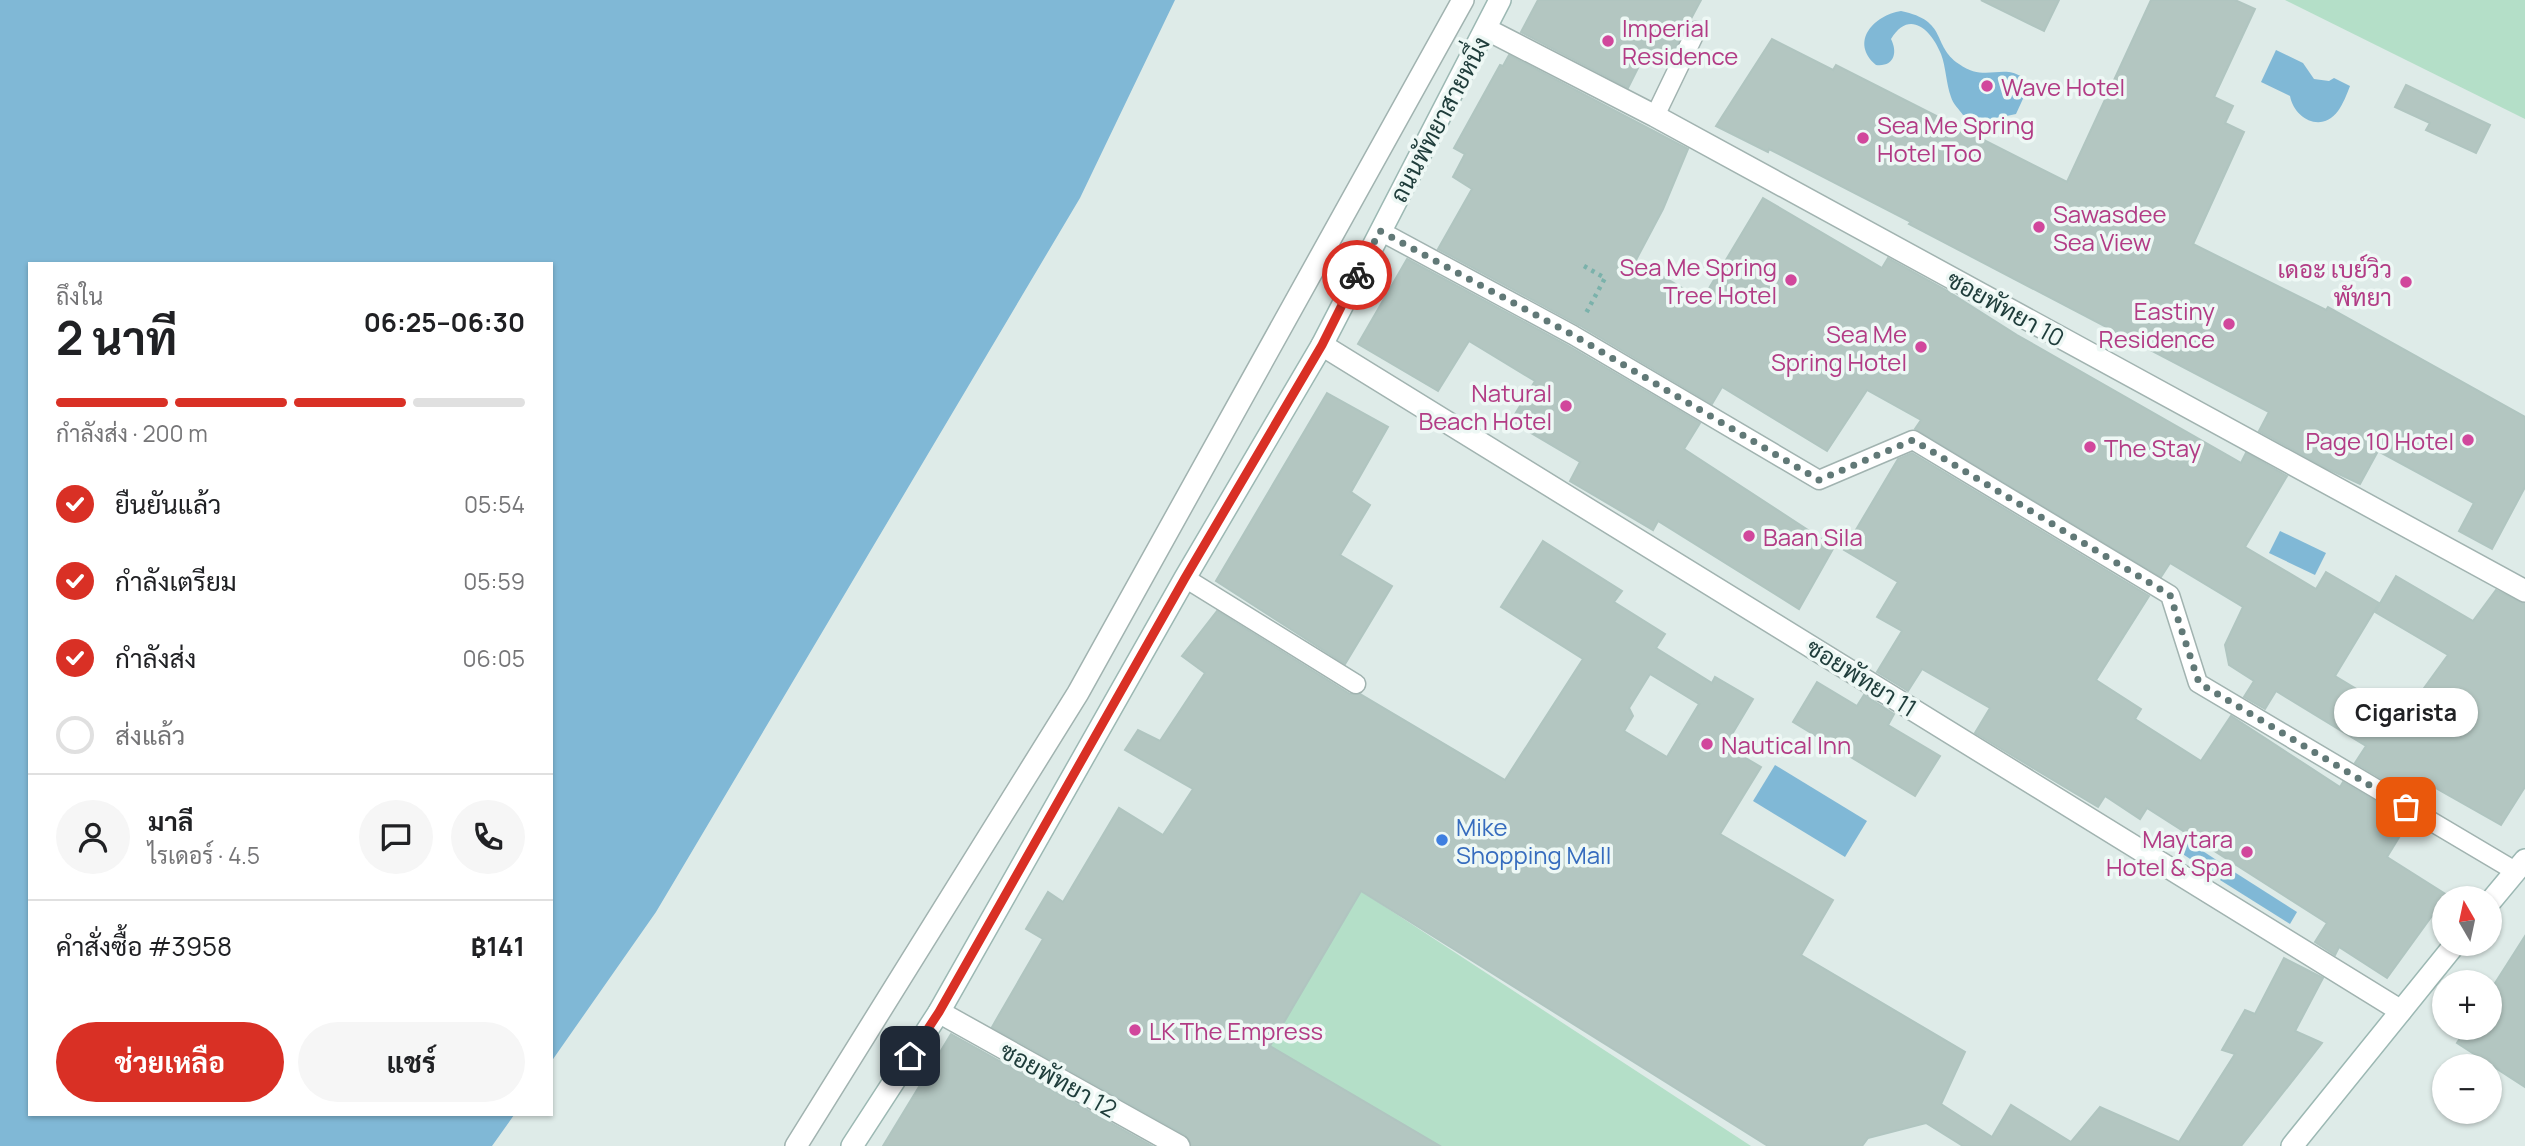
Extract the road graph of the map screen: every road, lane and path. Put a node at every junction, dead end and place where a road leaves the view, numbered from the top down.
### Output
1 (1463, 0) edge
2 (1500, 0) edge
3 (1486, 29) junction
4 (1696, 31) dead end
5 (1655, 116) junction
6 (1380, 231) junction
7 (1584, 266) dead end
8 (1573, 335) junction
9 (1322, 345) junction
10 (1185, 578) junction
11 (2525, 591) edge
12 (1356, 684) dead end
13 (2522, 870) edge
14 (2502, 890) edge
15 (2445, 956) edge
16 (2401, 1011) junction
17 (939, 1012) junction
18 (796, 1146) edge
19 (852, 1146) edge
20 (1179, 1146) edge
21 (2292, 1146) edge

1 - 18 street
2 - 3 street, ถนนพัทยาสายหนึ่ง
3 - 5 street, ซอยพัทยา 10
3 - 6 street, ถนนพัทยาสายหนึ่ง
4 - 5 lane
5 - 11 street, ซอยพัทยา 10
6 - 8 lane
6 - 9 street, ถนนพัทยาสายหนึ่ง
7 - 8 path
8 - 13 lane
9 - 10 street, ถนนพัทยาสายหนึ่ง
9 - 16 street, ซอยพัทยา 11
10 - 12 lane
10 - 17 street, ถนนพัทยาสายหนึ่ง
13 - 14 street
15 - 16 street
16 - 21 street
17 - 19 street, ถนนพัทยาสายหนึ่ง
17 - 20 street, ซอยพัทยา 12

